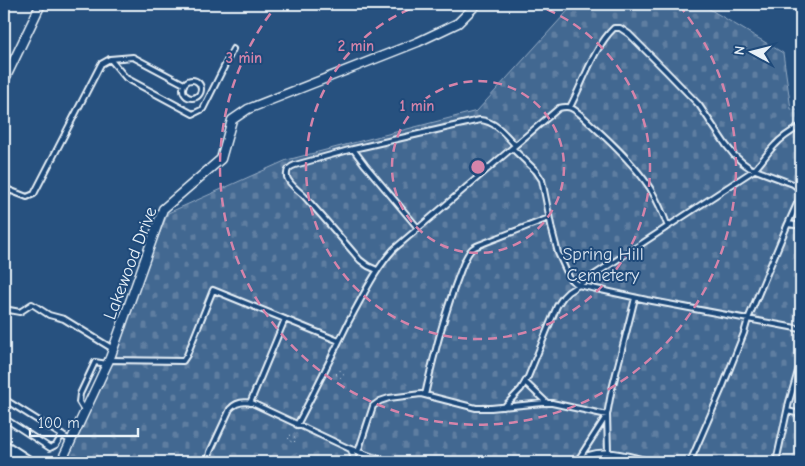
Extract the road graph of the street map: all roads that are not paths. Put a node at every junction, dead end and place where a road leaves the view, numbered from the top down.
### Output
1 (42, 4) edge
2 (477, 4) edge
3 (233, 49) dead end
4 (110, 59) junction
5 (4, 81) edge
6 (184, 84) junction
7 (200, 93) junction
8 (209, 96) junction
9 (570, 108) junction
10 (801, 126) edge
11 (513, 146) junction
12 (353, 149) junction
13 (754, 170) junction
14 (4, 188) edge
15 (9, 190) junction
16 (4, 202) edge
17 (549, 218) junction
18 (788, 224) junction
19 (801, 225) edge
20 (668, 227) junction
21 (418, 228) junction
22 (377, 270) junction
23 (578, 285) junction
24 (635, 298) junction
25 (4, 309) edge
26 (285, 319) junction
27 (748, 319) junction
28 (801, 329) edge
29 (339, 341) junction
30 (113, 349) junction
31 (108, 362) junction
32 (801, 362) edge
33 (525, 382) junction
34 (425, 395) junction
35 (4, 399) edge
36 (250, 403) junction
37 (547, 403) junction
38 (504, 407) junction
39 (85, 411) junction
40 (787, 411) junction
41 (801, 414) edge
42 (607, 415) junction
43 (4, 418) edge
44 (298, 426) junction
45 (62, 436) junction
46 (71, 441) junction
47 (4, 448) edge
48 (351, 449) junction
49 (358, 452) junction
50 (608, 452) junction
51 (577, 461) edge
52 (28, 462) edge
53 (61, 462) edge
54 (208, 462) edge
55 (355, 462) edge
56 (387, 462) edge
57 (653, 462) edge
58 (690, 462) edge
59 (776, 462) edge

1 - 5 street
2 - 30 street, Lakewood Drive
3 - 8 lane
4 - 6 lane
4 - 8 lane
4 - 15 lane
6 - 7 lane
6 - 7 lane
7 - 8 lane
9 - 11 lane
9 - 13 lane
9 - 20 lane
10 - 13 lane
11 - 12 lane
11 - 17 lane
11 - 21 lane
12 - 21 lane
12 - 22 lane
13 - 18 lane
13 - 20 lane
14 - 15 lane
15 - 16 lane
17 - 23 lane
17 - 34 lane
18 - 19 lane
18 - 27 lane
20 - 23 lane
21 - 22 lane
22 - 29 lane
23 - 24 lane
23 - 33 lane
24 - 27 lane
24 - 42 lane
25 - 30 lane
26 - 29 lane
26 - 31 lane
26 - 36 lane
27 - 28 lane
27 - 58 lane
29 - 44 lane
30 - 31 street, Lakewood Drive
31 - 39 street, Lakewood Drive
31 - 39 lane
32 - 40 lane
33 - 37 lane
33 - 38 lane
34 - 38 lane
34 - 49 lane
35 - 45 lane
36 - 44 lane
36 - 54 lane
37 - 38 lane
37 - 42 lane
39 - 46 street, Lakewood Drive
40 - 41 lane
40 - 59 lane
42 - 50 lane
42 - 51 lane
43 - 45 lane
44 - 48 lane
45 - 46 lane
46 - 53 street, Lakewood Drive
47 - 52 main road
48 - 49 lane
48 - 55 lane
49 - 56 lane
50 - 51 lane
50 - 57 lane

